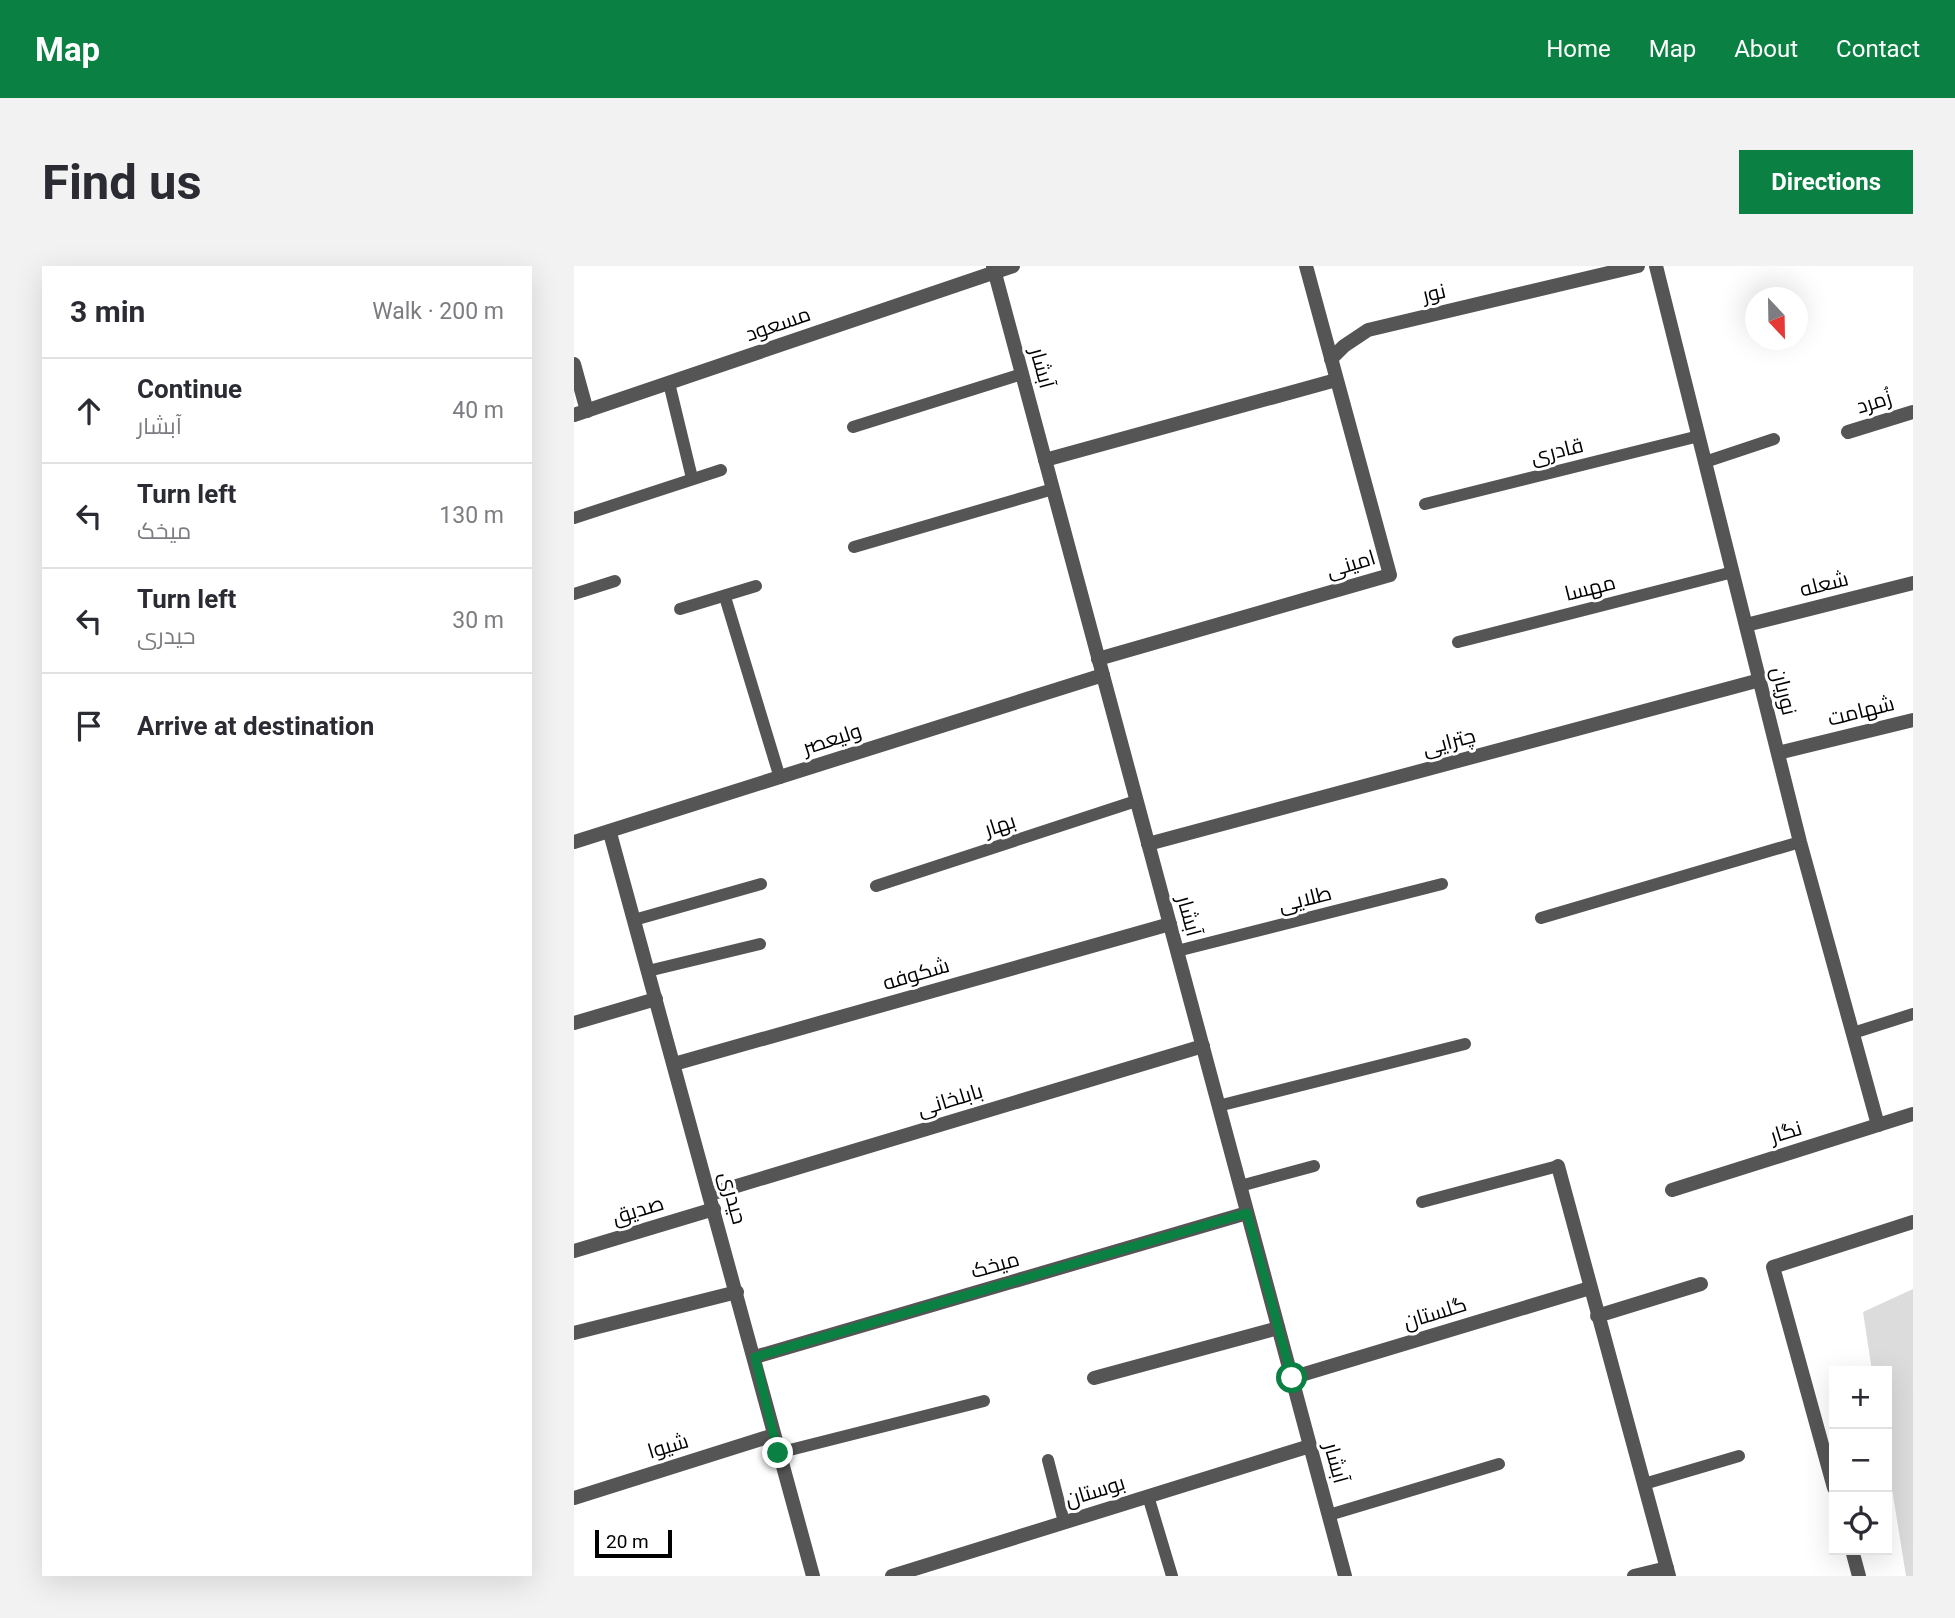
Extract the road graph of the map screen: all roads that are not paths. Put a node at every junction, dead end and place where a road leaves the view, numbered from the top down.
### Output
1 (1013, 266) edge
2 (1306, 266) edge
3 (1638, 266) edge
4 (1656, 266) edge
5 (994, 269) edge
6 (1331, 359) junction
7 (574, 364) edge
8 (1022, 374) junction
9 (1336, 380) junction
10 (669, 383) junction
11 (1913, 412) edge
12 (581, 413) edge
13 (853, 427) dead end
14 (1848, 432) dead end
15 (1699, 436) junction
16 (1774, 439) dead end
17 (1045, 460) junction
18 (1705, 461) junction
19 (721, 470) dead end
20 (692, 478) junction
21 (1053, 489) junction
22 (1425, 504) dead end
23 (574, 518) edge
24 (854, 547) dead end
25 (1733, 572) junction
26 (615, 581) dead end
27 (1913, 583) edge
28 (757, 586) dead end
29 (574, 594) edge
30 (725, 597) junction
31 (680, 609) dead end
32 (1746, 625) junction
33 (1458, 642) dead end
34 (1098, 659) junction
35 (1103, 675) junction
36 (1760, 680) junction
37 (1913, 720) edge
38 (1778, 753) junction
39 (780, 778) junction
40 (1136, 801) junction
41 (610, 833) junction
42 (574, 842) edge
43 (1800, 842) junction
44 (1148, 844) junction
45 (761, 884) dead end
46 (1442, 884) dead end
47 (876, 886) dead end
48 (1541, 918) dead end
49 (634, 920) junction
50 (1170, 924) junction
51 (760, 944) dead end
52 (1177, 951) junction
53 (648, 971) junction
54 (656, 999) junction
55 (1913, 1014) edge
56 (574, 1023) edge
57 (1853, 1033) junction
58 (1465, 1044) dead end
59 (1203, 1046) junction
60 (674, 1065) junction
61 (1219, 1106) junction
62 (1913, 1114) edge
63 (1878, 1125) junction
64 (1314, 1166) dead end
65 (1558, 1166) joint
66 (1240, 1186) junction
67 (1672, 1190) dead end
68 (710, 1194) junction
69 (1422, 1202) dead end
70 (714, 1209) junction
71 (1247, 1213) junction
72 (1913, 1222) edge
73 (574, 1251) edge
74 (1702, 1284) dead end
75 (1590, 1288) junction
76 (737, 1292) junction
77 (1597, 1316) junction
78 (1278, 1328) junction
79 (574, 1333) edge
80 (755, 1357) junction
81 (1094, 1378) dead end
82 (1292, 1378) junction
83 (984, 1401) dead end
84 (774, 1435) junction
85 (1310, 1446) junction
86 (778, 1453) junction
87 (1739, 1456) dead end
88 (1048, 1460) dead end
89 (1499, 1464) dead end
90 (1829, 1470) edge
91 (1644, 1484) junction
92 (1148, 1496) junction
93 (574, 1498) edge
94 (1329, 1516) junction
95 (1064, 1522) junction
96 (1853, 1555) edge
97 (1668, 1572) edge
98 (813, 1576) edge
99 (892, 1576) edge
100 (1172, 1576) edge
101 (1345, 1576) edge
102 (1634, 1576) edge
103 (1859, 1576) edge

1 - 5 street, مسعود
2 - 6 street, امینی
3 - 6 street, نور
4 - 15 street, نوریان
5 - 8 street, آبشار
5 - 10 street, مسعود
6 - 9 street, امینی
7 - 12 street
8 - 13 lane
8 - 17 street, آبشار
9 - 17 street
9 - 34 street, امینی
10 - 12 street, مسعود
10 - 20 lane
11 - 14 street, زُمرد
15 - 18 street, نوریان
15 - 22 lane, قادری
16 - 18 lane
17 - 21 street, آبشار
18 - 25 street, نوریان
19 - 20 lane
20 - 23 lane
21 - 24 lane
21 - 34 street, آبشار
25 - 32 street, نوریان
25 - 33 lane, مهسا
26 - 29 lane
27 - 32 street, شعله
28 - 30 lane
30 - 31 lane
30 - 39 lane
32 - 36 street, نوریان
34 - 35 street, آبشار
35 - 39 street, ولیعصر
35 - 40 street, آبشار
36 - 38 street, نوریان
36 - 44 street, چترایی
37 - 38 street, شهامت
38 - 43 street, نوریان
39 - 41 street, ولیعصر
40 - 44 street, آبشار
40 - 47 lane, بهار
41 - 42 street, ولیعصر
41 - 49 street, حیدری
43 - 48 lane
43 - 57 street, نوریان
44 - 50 street, آبشار
45 - 49 lane
46 - 52 lane, طلایی
49 - 53 street, حیدری
50 - 52 street, آبشار
50 - 60 street, شکوفه
51 - 53 lane
52 - 59 street, آبشار
53 - 54 street, حیدری
54 - 56 street
54 - 60 street, حیدری
55 - 57 lane
57 - 63 street, نوریان
58 - 61 lane
59 - 61 street, آبشار
59 - 68 street, بابلخانی
60 - 68 street, حیدری
61 - 66 street, آبشار
62 - 63 street, نگار
63 - 67 street, نگار
64 - 66 lane
65 - 69 lane
65 - 75 street
66 - 71 street, آبشار
68 - 70 street, حیدری
70 - 73 street, صدیق
70 - 76 street, حیدری
71 - 78 street, آبشار
71 - 80 street, میخک
72 - 90 street
74 - 77 street
75 - 77 street
75 - 82 street, گلستان
76 - 79 street
76 - 80 street, حیدری
77 - 91 street
78 - 81 street
78 - 82 street, آبشار
80 - 84 street, حیدری
82 - 85 street, آبشار
83 - 86 lane
84 - 86 street, حیدری
84 - 93 street, شیوا
85 - 92 street, بوستان
85 - 94 street, آبشار
86 - 98 street, حیدری
87 - 91 lane
88 - 95 lane
89 - 94 lane
91 - 97 street
92 - 95 street, بوستان
92 - 100 lane
94 - 101 street, آبشار
95 - 99 street, بوستان
96 - 103 street
97 - 102 street

